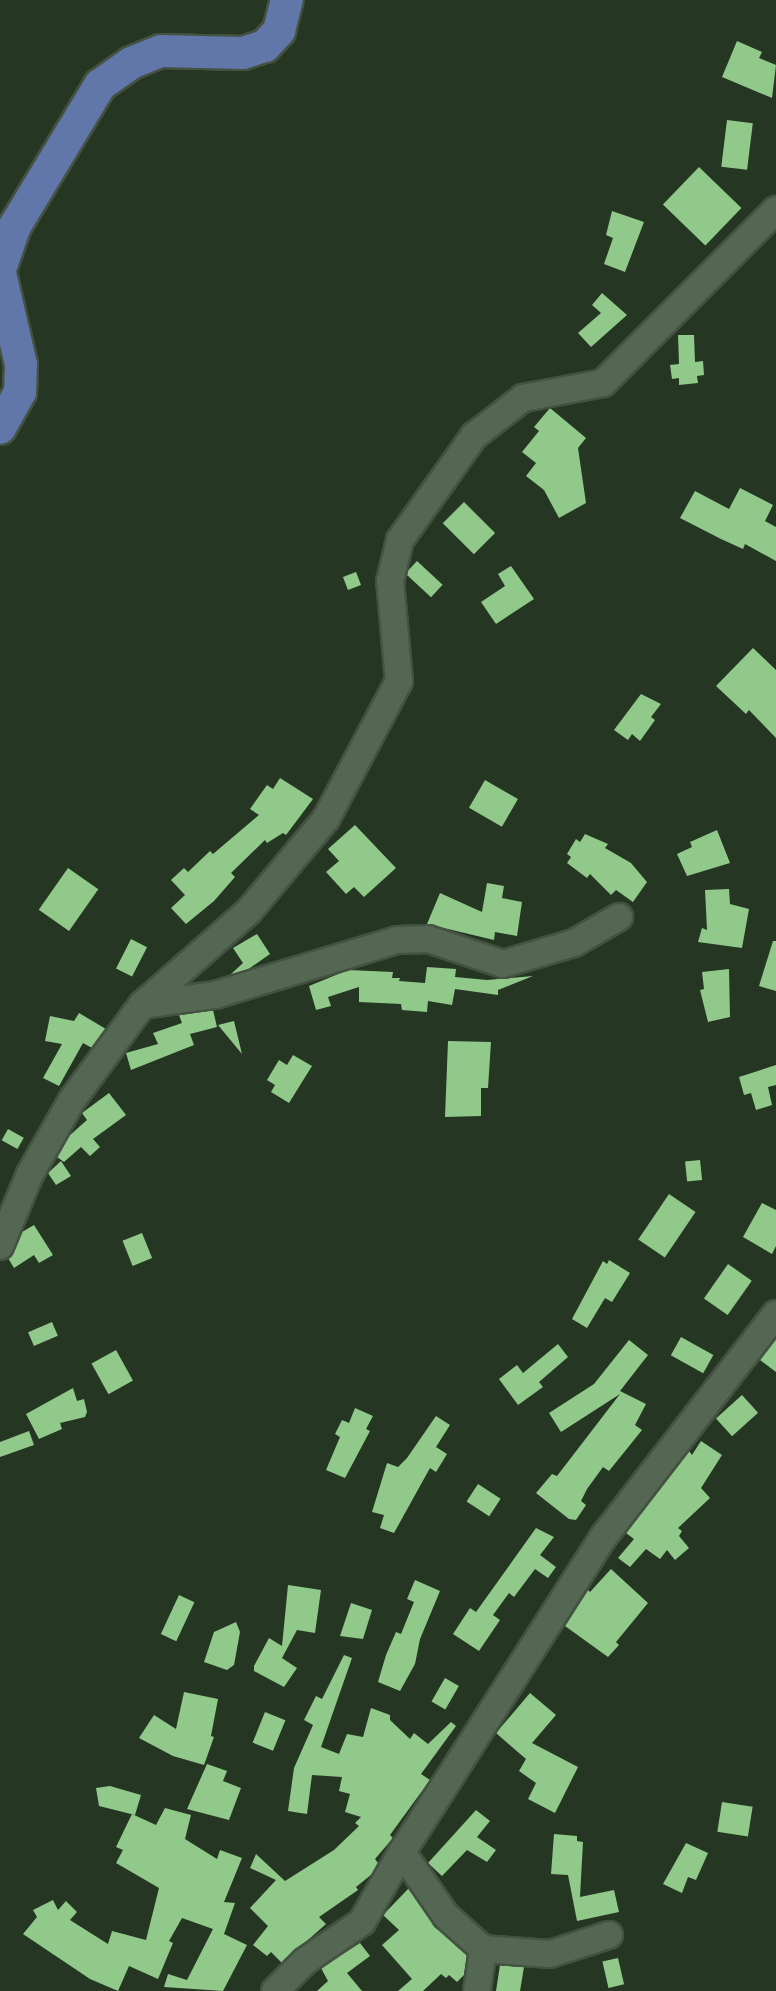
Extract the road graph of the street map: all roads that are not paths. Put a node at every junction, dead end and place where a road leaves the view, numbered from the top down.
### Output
1 (287, 0) edge
2 (776, 210) edge
3 (0, 271) edge
4 (0, 428) edge
5 (620, 917) dead end
6 (142, 1005) junction
7 (0, 1246) edge
8 (776, 1314) edge
9 (402, 1852) junction
10 (609, 1935) dead end
11 (483, 1949) junction
12 (275, 1991) edge
13 (477, 1991) edge

1 - 3 main road
2 - 6 street
3 - 4 main road
5 - 6 street
6 - 7 street
8 - 9 street
9 - 11 street
9 - 12 street
10 - 11 street
11 - 13 street

